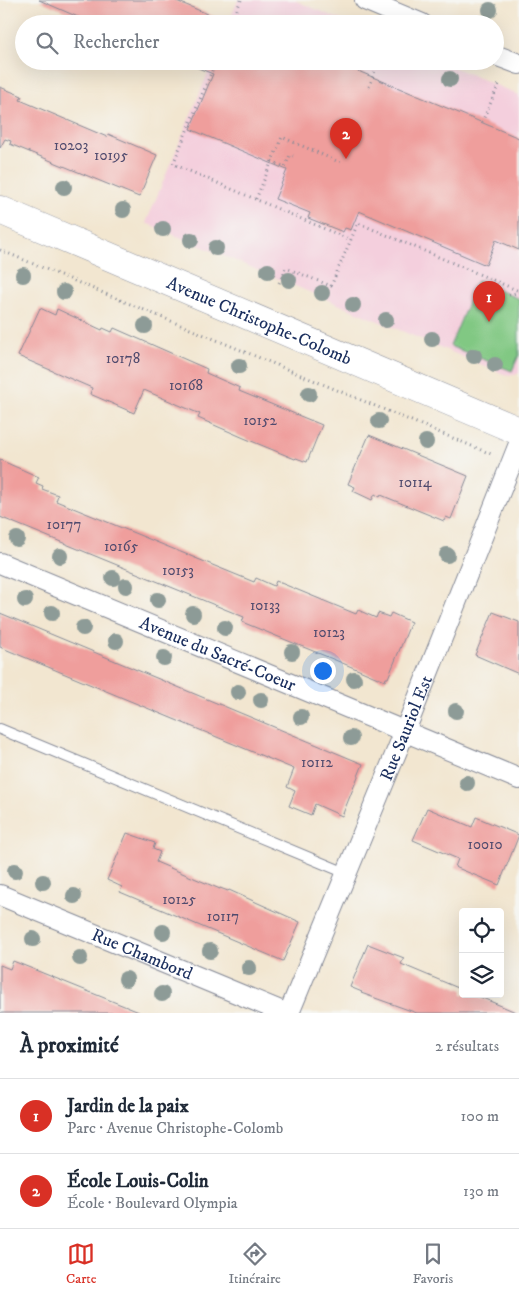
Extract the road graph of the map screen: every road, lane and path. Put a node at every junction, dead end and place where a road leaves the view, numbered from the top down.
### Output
1 (241, 0) edge
2 (364, 0) edge
3 (235, 15) edge
4 (400, 15) edge
5 (504, 58) edge
6 (519, 64) edge
7 (212, 70) edge
8 (376, 70) edge
9 (500, 82) dead end
10 (369, 87) dead end
11 (482, 122) dead end
12 (293, 156) dead end
13 (272, 162) junction
14 (341, 163) dead end
15 (256, 199) junction
16 (0, 210) edge
17 (351, 240) junction
18 (0, 250) edge
19 (279, 283) dead end
20 (519, 292) edge
21 (509, 295) dead end
22 (519, 430) edge
23 (519, 444) edge
24 (480, 449) dead end
25 (0, 563) edge
26 (0, 729) edge
27 (405, 731) junction
28 (519, 779) edge
29 (346, 873) junction
30 (0, 894) edge
31 (285, 1013) edge
32 (289, 1013) edge

1 - 3 path
2 - 4 street
5 - 6 street
7 - 15 path
8 - 10 path
9 - 11 path
12 - 13 path
13 - 14 path
13 - 15 path
15 - 17 path
16 - 22 main road, Avenue Christophe-Colomb
17 - 19 path
17 - 20 path
18 - 24 path, Avenue Christophe-Colomb
20 - 21 path
23 - 27 street, Rue Sauriol Est
25 - 27 street, Avenue du Sacré-Coeur
26 - 29 lane
27 - 28 street, Avenue du Sacré-Coeur
27 - 29 street, Rue Sauriol Est
29 - 32 street, Rue Sauriol Est
30 - 31 street, Rue Chambord

